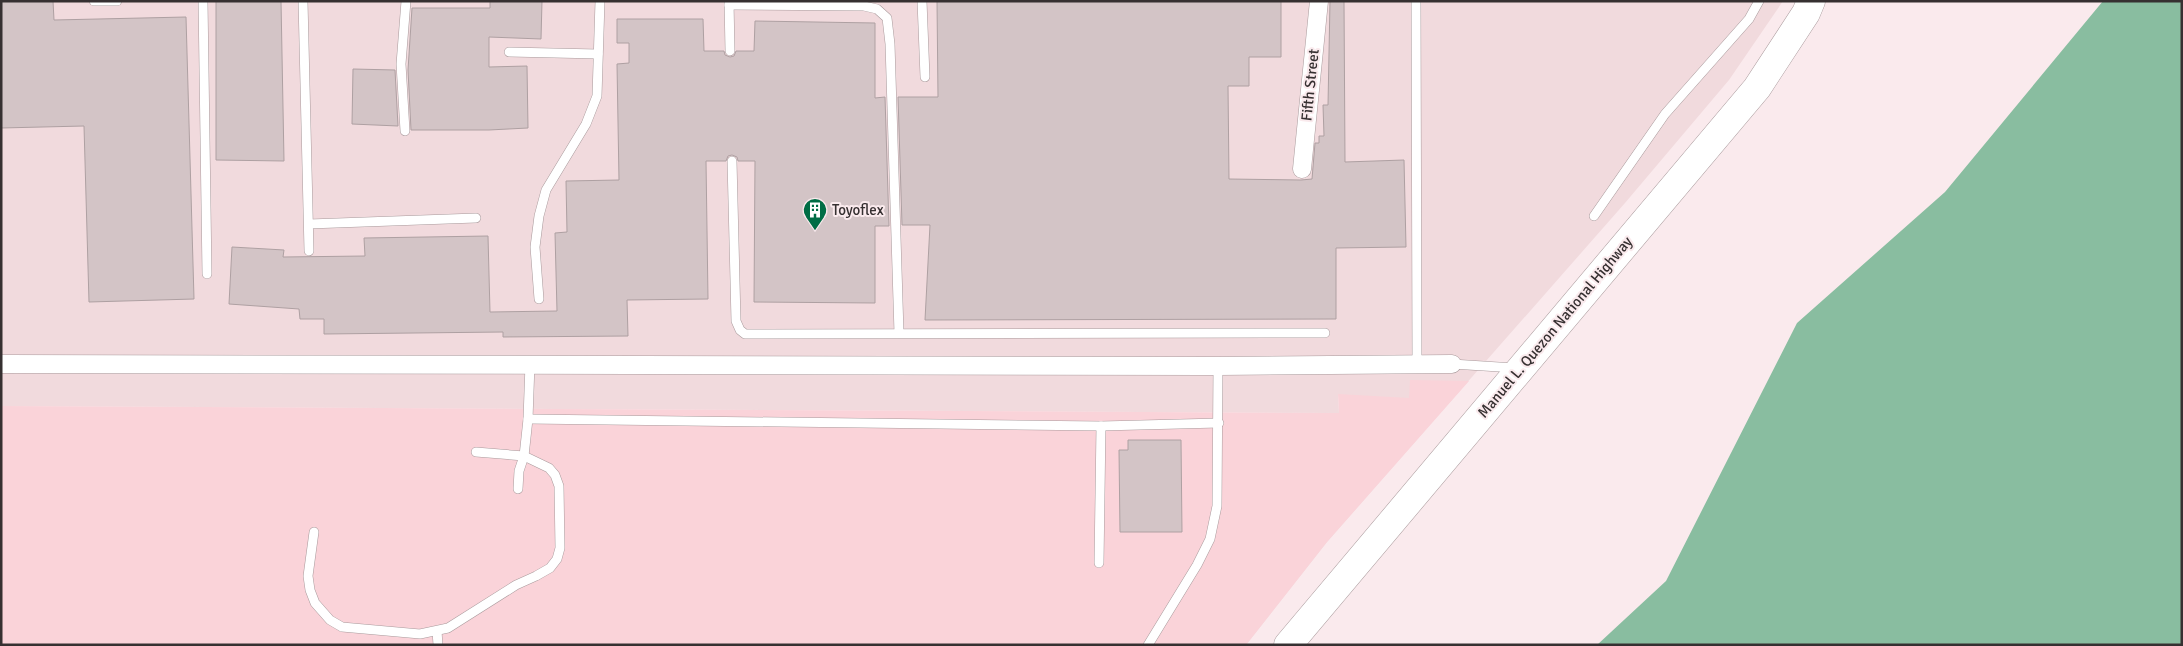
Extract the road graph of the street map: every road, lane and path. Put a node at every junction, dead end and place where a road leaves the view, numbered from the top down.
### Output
1 (94, 1) edge
2 (117, 1) edge
3 (203, 1) edge
4 (303, 1) edge
5 (406, 1) edge
6 (600, 1) edge
7 (922, 1) edge
8 (1319, 1) edge
9 (1416, 1) edge
10 (1759, 1) edge
11 (1811, 1) edge
12 (729, 3) edge
13 (730, 51) dead end
14 (509, 52) dead end
15 (598, 54) junction
16 (925, 77) dead end
17 (405, 131) dead end
18 (732, 161) dead end
19 (1302, 169) dead end
20 (1594, 216) dead end
21 (476, 218) dead end
22 (309, 224) junction
23 (310, 251) dead end
24 (207, 274) dead end
25 (539, 299) dead end
26 (899, 333) junction
27 (1326, 333) dead end
28 (1418, 363) junction
29 (1, 364) edge
30 (530, 364) junction
31 (1452, 364) joint
32 (1218, 366) junction
33 (1520, 369) junction
34 (528, 420) junction
35 (1218, 423) junction
36 (1101, 426) junction
37 (476, 452) dead end
38 (524, 456) junction
39 (518, 489) dead end
40 (314, 532) dead end
41 (1099, 563) dead end
42 (437, 631) junction
43 (438, 645) edge
44 (1148, 645) edge
45 (1288, 645) edge

1 - 2 lane
3 - 24 lane
4 - 22 lane
5 - 17 lane
6 - 15 lane
7 - 16 lane
8 - 19 street, Fifth Street
9 - 28 lane
10 - 20 lane
11 - 33 main road, Manuel L. Quezon National Highway
12 - 13 lane
12 - 26 lane
14 - 15 lane
15 - 25 lane
18 - 26 lane
21 - 22 lane
22 - 23 lane
26 - 27 lane
28 - 31 street
28 - 32 street
29 - 30 street
30 - 32 street
30 - 34 lane
31 - 33 lane
32 - 35 lane
33 - 45 main road, Manuel L. Quezon National Highway
34 - 36 lane
34 - 38 lane
35 - 36 lane
35 - 44 lane
36 - 41 lane
37 - 38 lane
38 - 39 lane
38 - 42 lane
40 - 42 lane
42 - 43 lane

